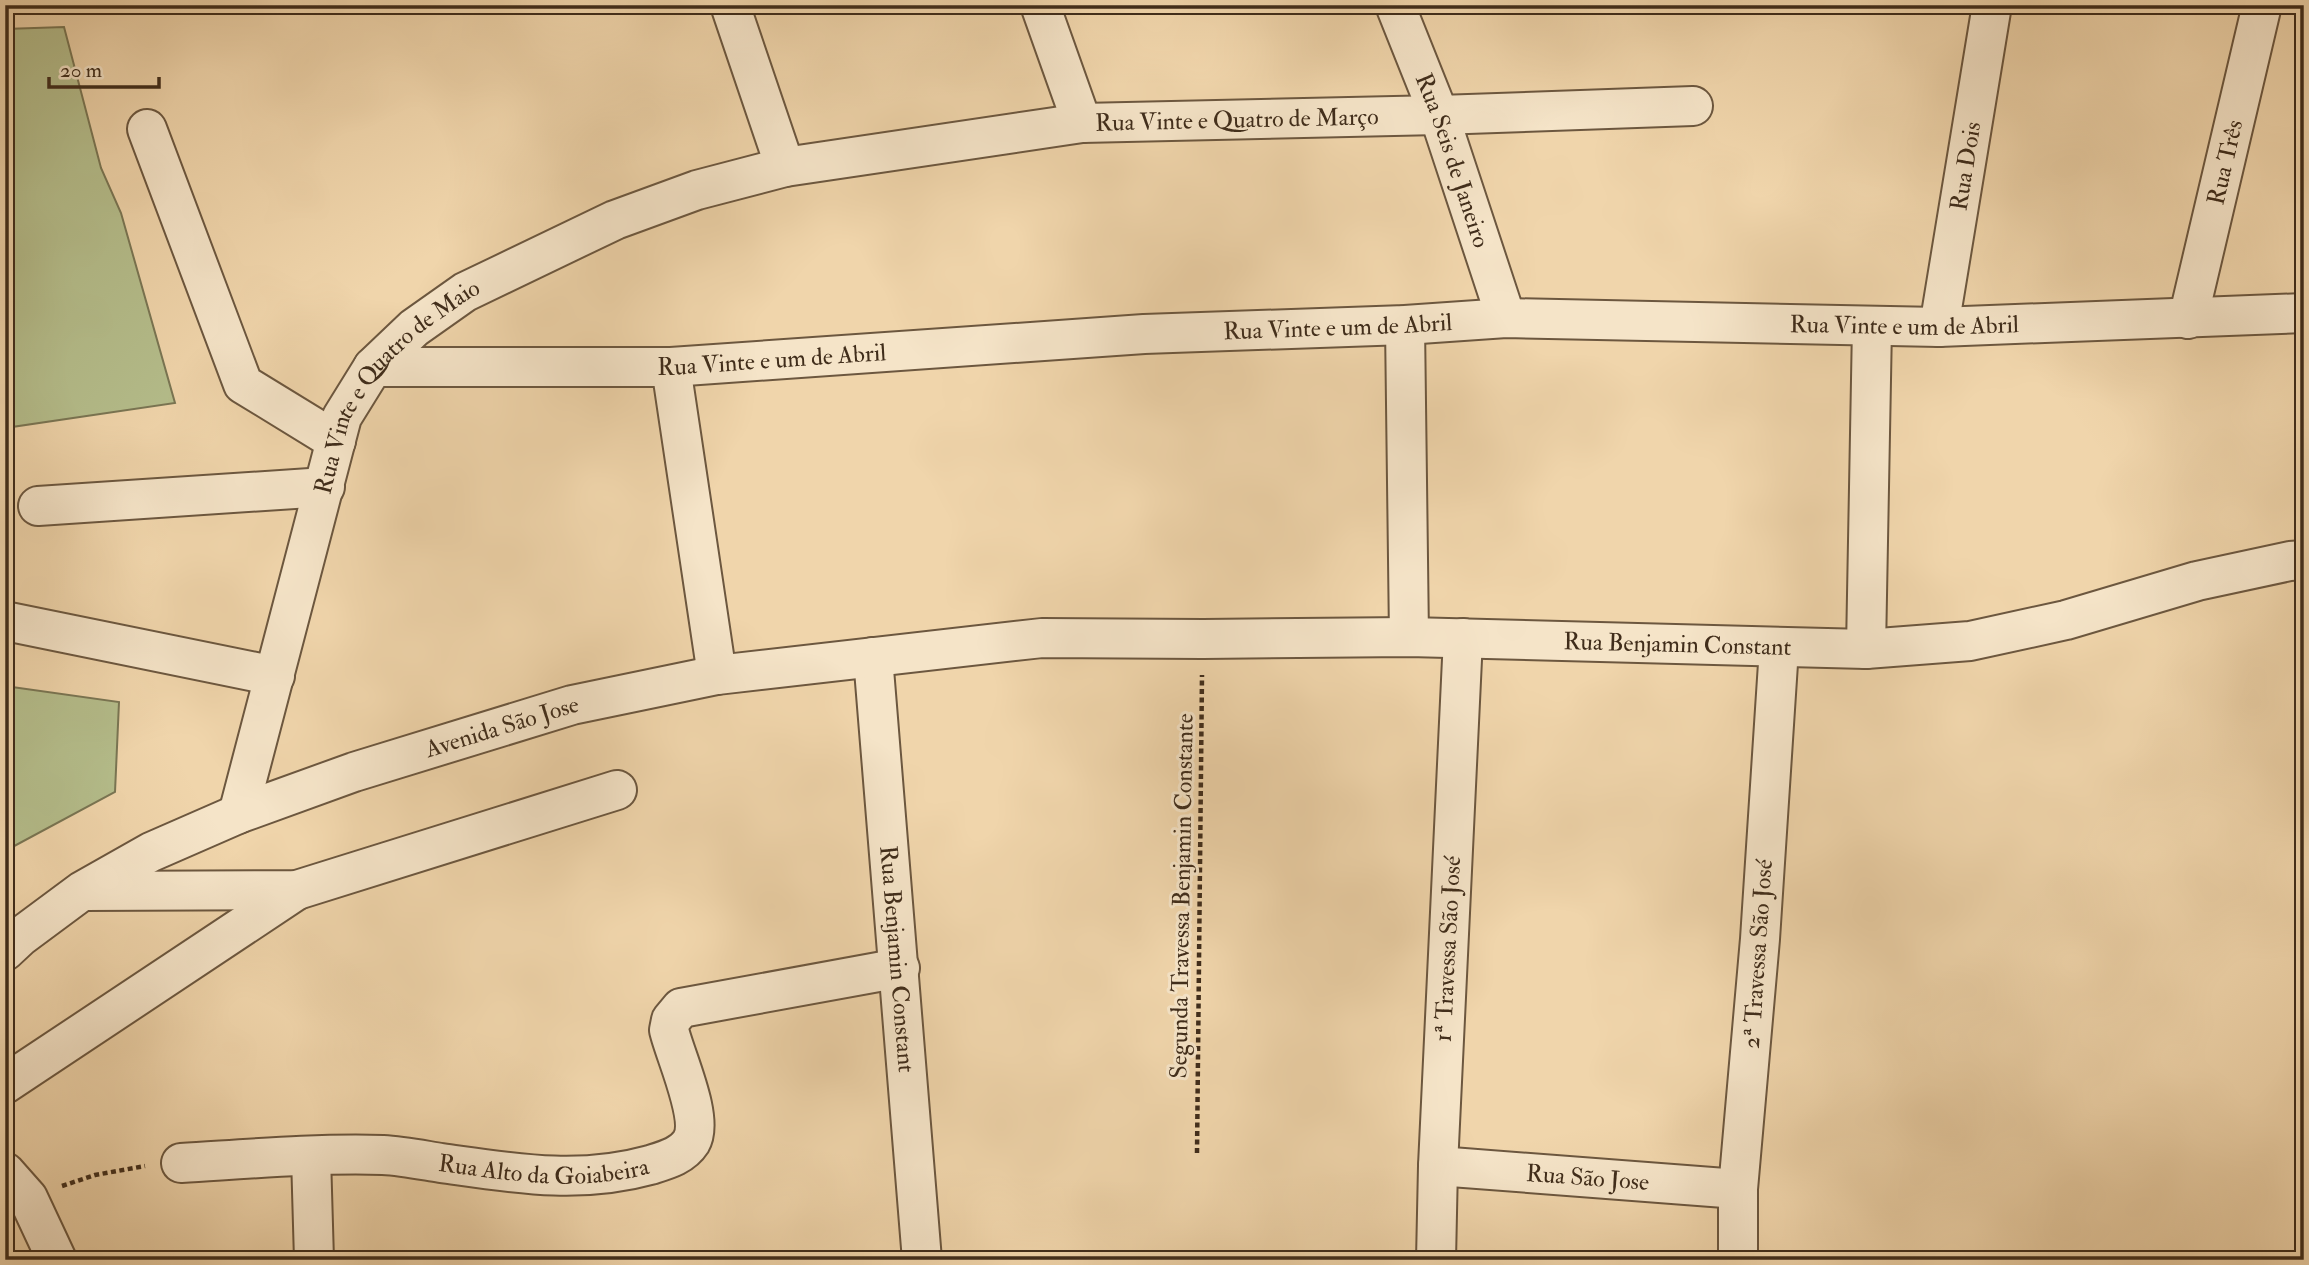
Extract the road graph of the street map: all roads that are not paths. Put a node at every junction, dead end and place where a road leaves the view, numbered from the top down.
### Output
1 (730, 5) edge
2 (1040, 5) edge
3 (1395, 5) edge
4 (1992, 5) edge
5 (2262, 5) edge
6 (1693, 106) dead end
7 (1439, 115) junction
8 (1082, 123) junction
9 (147, 128) dead end
10 (785, 167) junction
11 (2304, 313) edge
12 (1506, 318) junction
13 (2188, 319) junction
14 (1405, 326) junction
15 (1872, 326) junction
16 (1938, 327) junction
17 (373, 367) junction
18 (671, 367) junction
19 (336, 441) junction
20 (325, 487) junction
21 (38, 506) dead end
22 (2304, 560) edge
23 (5, 621) edge
24 (1409, 637) junction
25 (1042, 638) joint
26 (1463, 638) junction
27 (1779, 648) junction
28 (1866, 649) junction
29 (873, 657) junction
30 (717, 675) junction
31 (275, 677) junction
32 (617, 790) dead end
33 (238, 814) junction
34 (297, 890) junction
35 (82, 891) junction
36 (5, 951) edge
37 (900, 968) junction
38 (5, 1084) edge
39 (311, 1156) junction
40 (181, 1163) road end
41 (1438, 1166) junction
42 (17, 1185) edge
43 (1738, 1189) junction
44 (57, 1260) edge
45 (314, 1260) edge
46 (922, 1260) edge
47 (1436, 1260) edge
48 (1738, 1260) edge

1 - 10 street
2 - 8 street
3 - 7 street, Rua Seis de Janeiro
4 - 16 street, Rua Dois
5 - 13 street, Rua Três
6 - 7 street, Rua Vinte e Quatro de Março
7 - 8 street, Rua Vinte e Quatro de Março
7 - 12 street, Rua Seis de Janeiro
8 - 10 street, Rua Vinte e Quatro de Março
9 - 19 street
10 - 17 street, Rua Vinte e Quatro de Maio
11 - 13 street, Rua Vinte e um de Abril
12 - 14 street, Rua Vinte e um de Abril
12 - 15 street, Rua Vinte e um de Abril
13 - 16 street, Rua Vinte e um de Abril
14 - 18 street, Rua Vinte e um de Abril
14 - 24 street
15 - 16 street, Rua Vinte e um de Abril
15 - 28 street
17 - 18 street, Rua Vinte e um de Abril
17 - 19 street, Rua Vinte e Quatro de Maio
18 - 30 street
19 - 20 street, Rua Vinte e Quatro de Maio
20 - 21 street
20 - 31 street, Rua Vinte e Quatro de Maio
22 - 28 street, Rua Benjamin Constant
23 - 31 street
24 - 25 street, Rua Benjamin Constant
24 - 26 street, Rua Benjamin Constant
25 - 29 street, Avenida São Jose
26 - 27 street, Rua Benjamin Constant
26 - 41 street, 1ª Travessa São José
27 - 28 street, Rua Benjamin Constant
27 - 43 street, 2ª Travessa São José
29 - 30 street, Avenida São Jose
29 - 37 street, Rua Benjamin Constant
30 - 33 street, Avenida São Jose
31 - 33 street, Rua Vinte e Quatro de Maio
32 - 34 street
33 - 35 street, Avenida São Jose
34 - 35 street
34 - 38 street
35 - 36 street, Avenida São Jose
37 - 39 street, Rua Alto da Goiabeira
37 - 46 street, Rua Benjamin Constant
39 - 40 street, Rua Alto da Goiabeira
39 - 45 street
41 - 43 street, Rua São Jose
41 - 47 street, 1ª Travessa São José
42 - 44 street
43 - 48 street, 2ª Travessa São José

